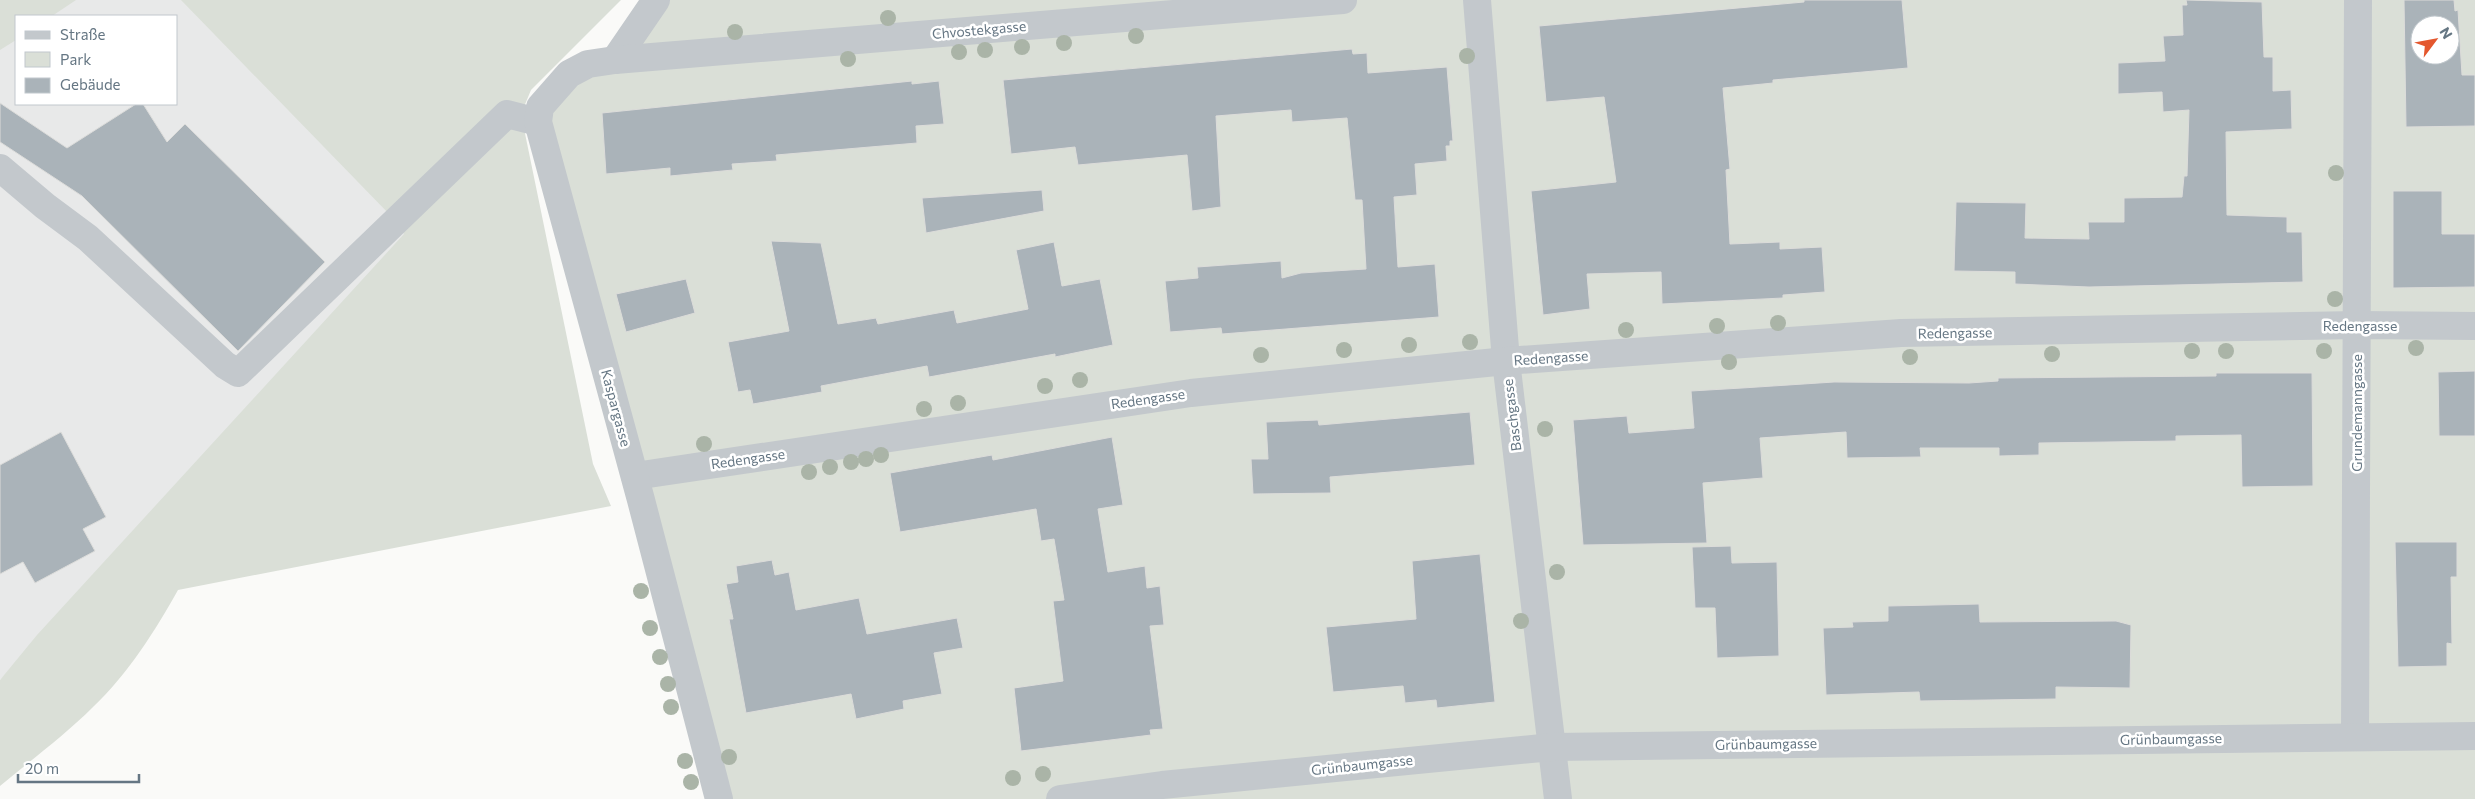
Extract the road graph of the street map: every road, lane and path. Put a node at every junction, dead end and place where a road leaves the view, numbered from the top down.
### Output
1 (656, 0) edge
2 (1343, 0) edge
3 (1477, 0) edge
4 (2358, 0) edge
5 (615, 60) junction
6 (538, 122) junction
7 (0, 168) edge
8 (2358, 326) junction
9 (2475, 326) edge
10 (1506, 361) junction
11 (635, 476) junction
12 (2475, 736) edge
13 (2355, 737) junction
14 (1552, 747) junction
15 (719, 799) edge
16 (1060, 799) edge
17 (1558, 799) edge

1 - 5 street
2 - 5 street, Chvostekgasse
3 - 10 street, Baschgasse
4 - 8 street, Grundemanngasse
5 - 6 street
6 - 7 street
6 - 11 street, Kaspargasse
8 - 9 street, Redengasse
8 - 10 street, Redengasse
8 - 13 street, Grundemanngasse
10 - 11 street, Redengasse
10 - 14 street, Baschgasse
11 - 15 street, Kaspargasse
12 - 13 street, Grünbaumgasse
13 - 14 street, Grünbaumgasse
14 - 16 street, Grünbaumgasse
14 - 17 street, Baschgasse

